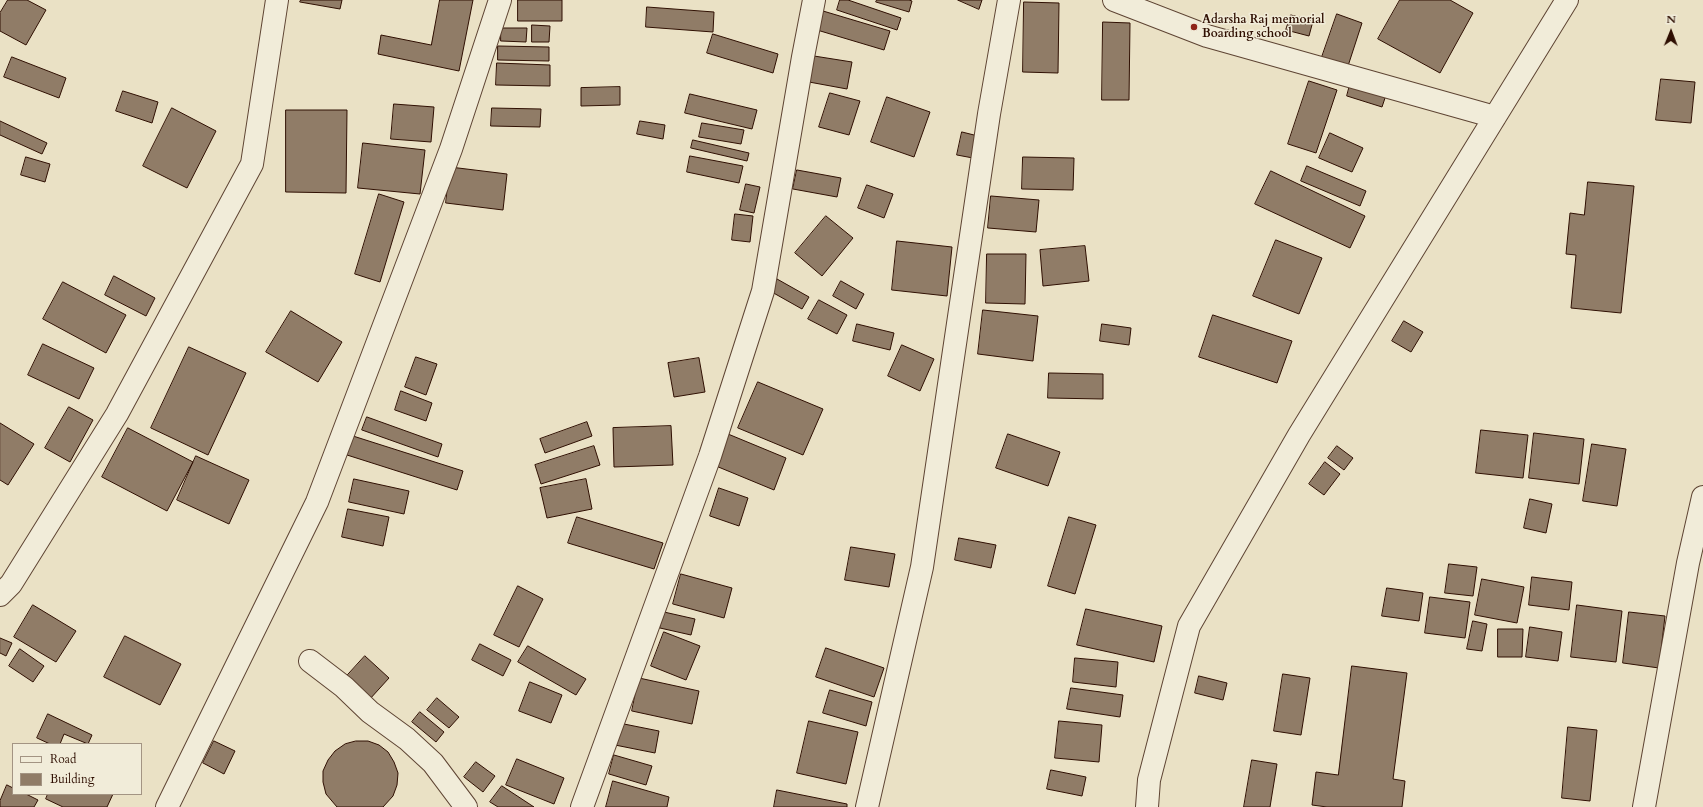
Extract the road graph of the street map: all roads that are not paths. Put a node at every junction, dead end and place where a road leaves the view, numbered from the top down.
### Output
1 (277, 0) edge
2 (500, 0) edge
3 (814, 0) edge
4 (1009, 0) edge
5 (1114, 0) edge
6 (1567, 0) edge
7 (1495, 117) junction
8 (1703, 497) edge
9 (0, 595) edge
10 (310, 661) dead end
11 (1149, 780) junction
12 (167, 807) edge
13 (466, 807) edge
14 (582, 807) edge
15 (867, 807) edge
16 (1136, 807) edge
17 (1147, 807) edge
18 (1644, 807) edge

1 - 9 street
2 - 12 street
3 - 14 street
4 - 15 street
5 - 7 street
6 - 7 street
7 - 11 street
8 - 18 street
10 - 13 street
11 - 16 street
11 - 17 street

